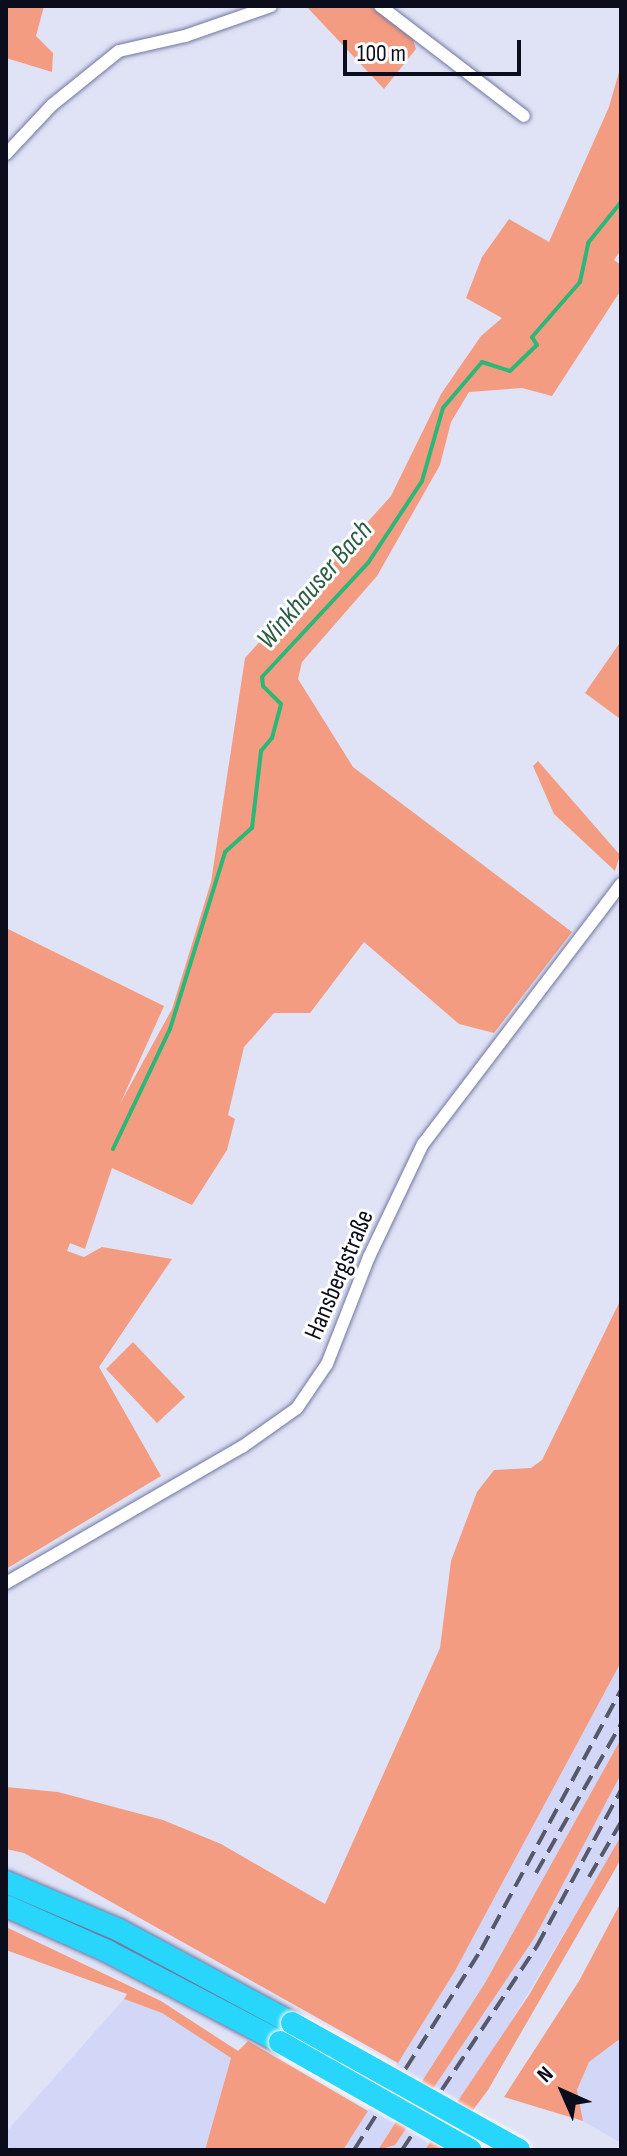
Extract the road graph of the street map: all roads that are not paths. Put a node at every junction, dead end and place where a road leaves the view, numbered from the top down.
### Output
1 (271, 6) edge
2 (380, 6) edge
3 (524, 116) dead end
4 (6, 154) edge
5 (621, 884) edge
6 (6, 1583) edge
7 (6, 1882) edge
8 (6, 1906) edge
9 (286, 2033) junction
10 (470, 2150) edge
11 (519, 2150) edge

1 - 4 street
2 - 3 street
5 - 6 street, Hansbergstraße
7 - 9 highway
8 - 9 highway
9 - 10 highway, bridge
9 - 11 highway, bridge

